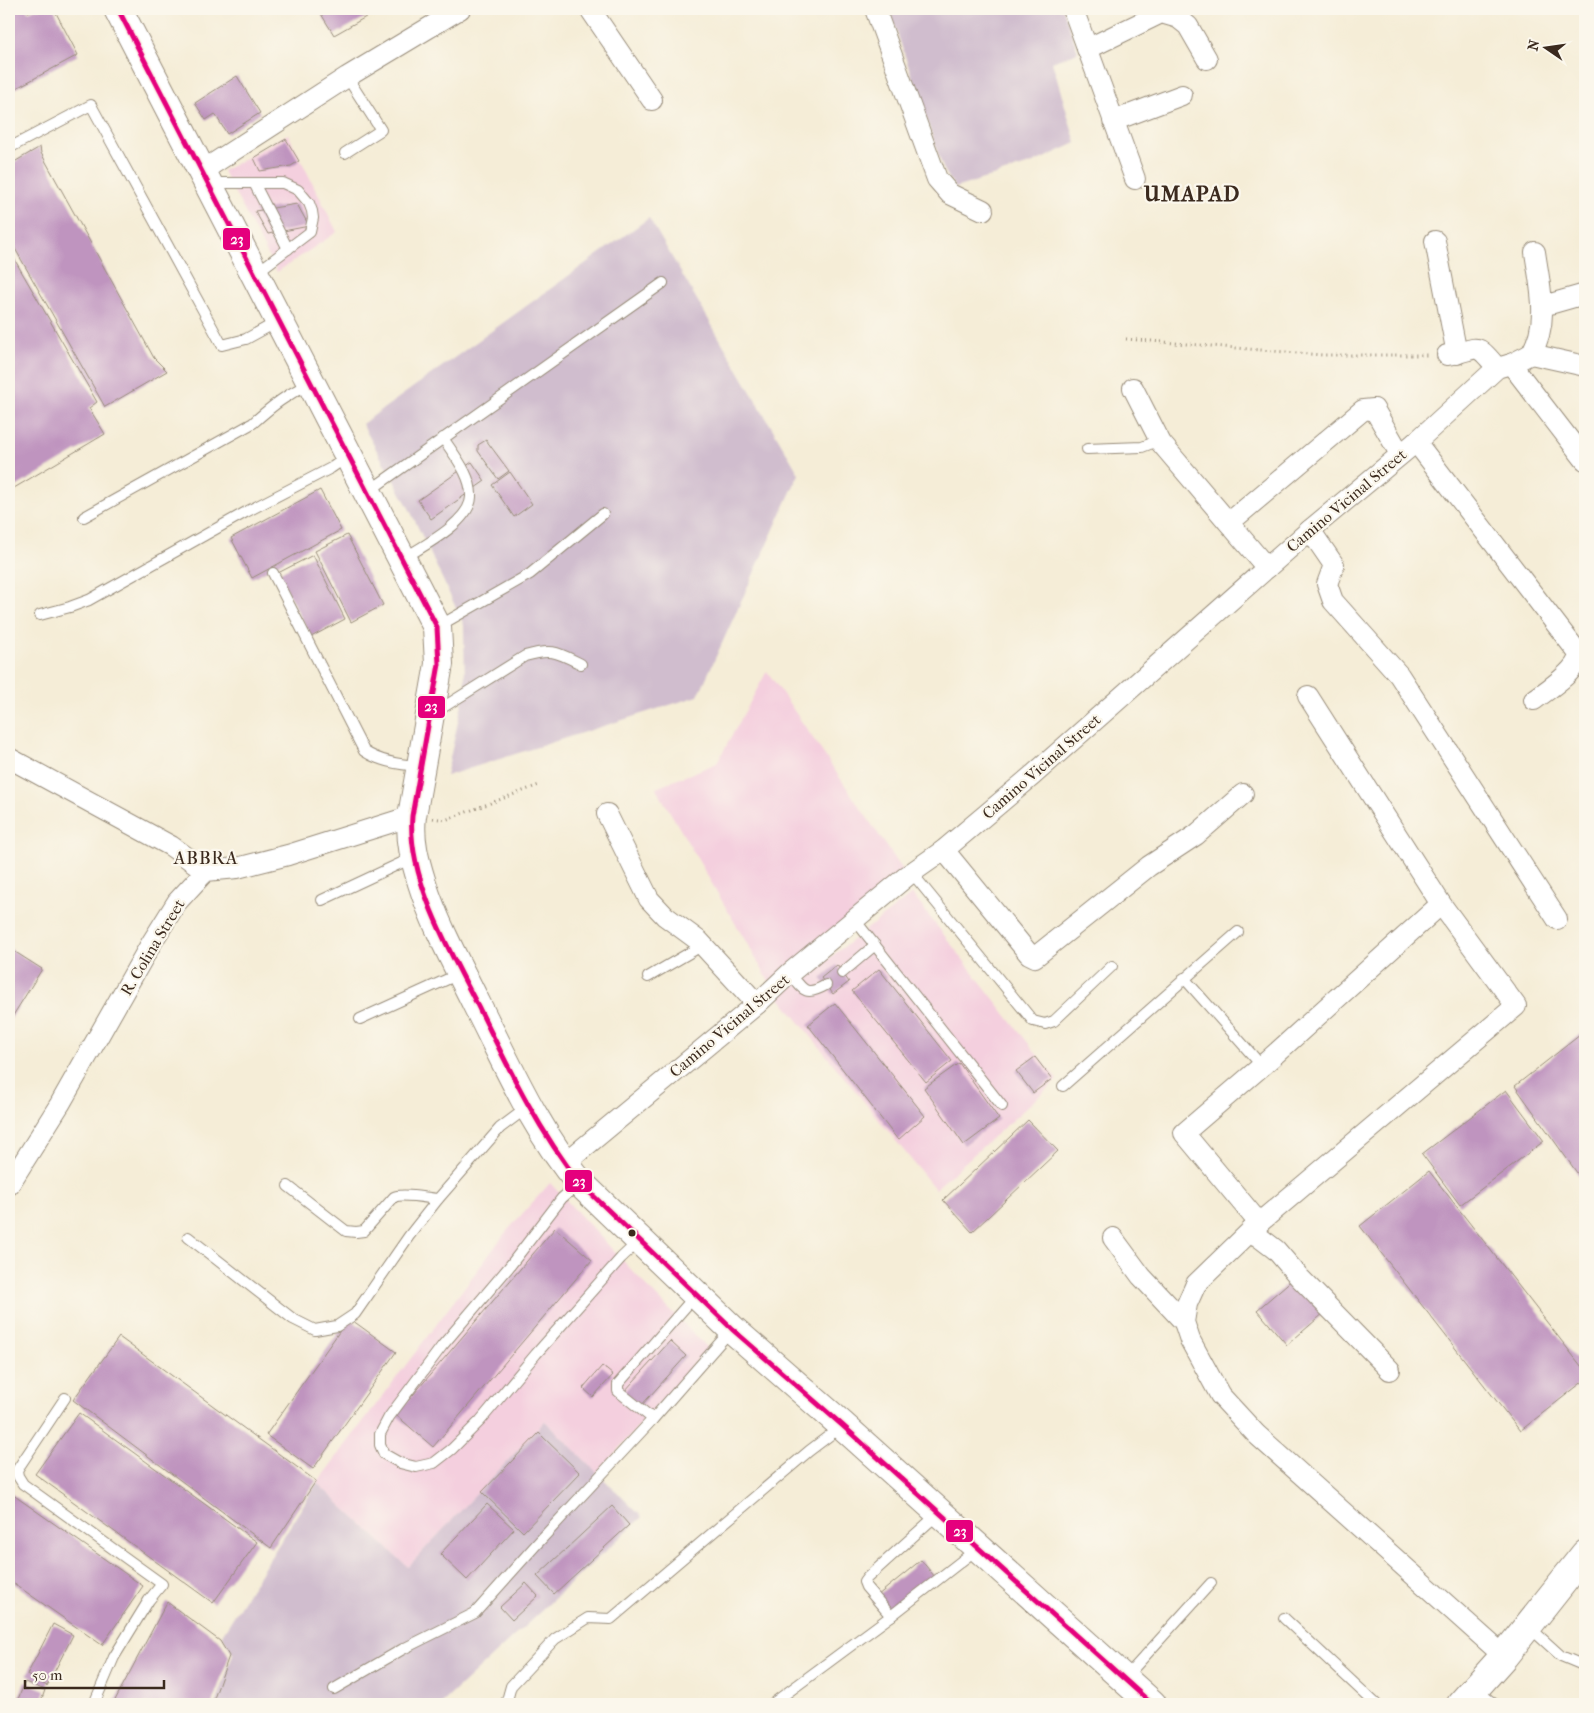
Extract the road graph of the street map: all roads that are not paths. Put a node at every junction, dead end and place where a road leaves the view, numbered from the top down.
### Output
1 (118, 9) edge
2 (460, 9) edge
3 (590, 9) edge
4 (875, 9) edge
5 (1073, 9) edge
6 (1087, 49) junction
7 (1207, 60) dead end
8 (347, 77) junction
9 (1182, 95) dead end
10 (652, 100) dead end
11 (1112, 121) junction
12 (9, 148) edge
13 (345, 153) dead end
14 (205, 177) junction
15 (1135, 179) dead end
16 (254, 184) junction
17 (983, 210) dead end
18 (1436, 241) dead end
19 (288, 249) junction
20 (1535, 252) dead end
21 (255, 274) junction
22 (663, 283) dead end
23 (1585, 294) edge
24 (1543, 306) junction
25 (280, 321) junction
26 (1531, 354) junction
27 (1504, 366) junction
28 (1585, 366) edge
29 (312, 383) junction
30 (1133, 388) dead end
31 (443, 438) junction
32 (1416, 442) junction
33 (1161, 443) junction
34 (1087, 449) dead end
35 (1400, 454) junction
36 (350, 456) junction
37 (1585, 460) edge
38 (368, 492) junction
39 (603, 514) dead end
40 (84, 517) dead end
41 (1230, 522) junction
42 (1310, 530) junction
43 (403, 559) junction
44 (1267, 568) junction
45 (273, 574) dead end
46 (40, 615) dead end
47 (437, 627) junction
48 (581, 664) dead end
49 (1308, 696) dead end
50 (1534, 700) dead end
51 (431, 714) junction
52 (9, 758) edge
53 (422, 766) junction
54 (1243, 794) dead end
55 (607, 814) dead end
56 (412, 816) junction
57 (944, 850) junction
58 (414, 856) junction
59 (206, 871) junction
60 (912, 873) junction
61 (322, 900) dead end
62 (1441, 904) junction
63 (1558, 919) dead end
64 (855, 920) junction
65 (1238, 932) dead end
66 (875, 944) junction
67 (703, 945) junction
68 (1112, 966) dead end
69 (462, 973) junction
70 (842, 973) dead end
71 (790, 974) junction
72 (648, 977) dead end
73 (1184, 978) junction
74 (826, 985) dead end
75 (757, 1004) junction
76 (360, 1019) dead end
77 (1262, 1066) junction
78 (1063, 1086) dead end
79 (529, 1106) junction
80 (1002, 1106) dead end
81 (572, 1173) junction
82 (9, 1185) edge
83 (288, 1186) dead end
84 (438, 1199) junction
85 (1255, 1227) junction
86 (188, 1237) dead end
87 (1113, 1238) dead end
88 (640, 1240) junction
89 (696, 1294) junction
90 (1184, 1322) junction
91 (732, 1329) junction
92 (1390, 1370) dead end
93 (65, 1398) dead end
94 (653, 1420) junction
95 (842, 1425) junction
96 (939, 1512) junction
97 (978, 1549) junction
98 (1585, 1554) edge
99 (1211, 1583) dead end
100 (891, 1616) junction
101 (1284, 1618) dead end
102 (1528, 1625) junction
103 (1504, 1656) junction
104 (1585, 1666) edge
105 (1124, 1679) junction
106 (334, 1689) dead end
107 (1476, 1699) edge
108 (94, 1704) edge
109 (506, 1704) edge
110 (772, 1704) edge
111 (1152, 1704) edge
112 (1376, 1704) edge

1 - 14 main road
2 - 8 street
3 - 10 street
4 - 17 street
5 - 6 street
6 - 7 street
6 - 11 street
8 - 13 lane
8 - 14 street
9 - 11 street
11 - 15 street
12 - 25 lane
14 - 16 lane
14 - 21 main road
16 - 19 lane
16 - 19 lane
18 - 27 street
19 - 21 lane
20 - 24 street
21 - 25 main road
22 - 31 lane
23 - 24 street
24 - 26 street
25 - 29 main road
26 - 27 street, Camino Vicinal Street
26 - 28 street
27 - 32 street, Camino Vicinal Street
27 - 37 street
29 - 36 main road
29 - 40 lane
30 - 33 street
31 - 38 lane
31 - 43 lane
32 - 35 street, Camino Vicinal Street
32 - 50 street
33 - 34 lane
33 - 41 street
35 - 41 street
35 - 42 street, Camino Vicinal Street
36 - 38 main road
36 - 46 lane
38 - 43 main road
39 - 47 lane
41 - 44 street
42 - 44 street, Camino Vicinal Street
42 - 63 street
43 - 47 main road
44 - 57 street, Camino Vicinal Street
45 - 53 lane
47 - 51 main road
48 - 51 lane
49 - 62 street
51 - 53 main road
52 - 59 street
53 - 56 main road
54 - 57 street
55 - 67 street
56 - 58 main road
56 - 59 street
57 - 60 street, Camino Vicinal Street
58 - 61 lane
58 - 69 main road
59 - 82 street, R. Colina Street
60 - 64 street, Camino Vicinal Street
60 - 68 lane
62 - 77 street
62 - 85 street
64 - 66 lane
64 - 71 street, Camino Vicinal Street
65 - 73 lane
66 - 70 lane
66 - 80 lane
67 - 72 lane
67 - 75 street
69 - 76 lane
69 - 79 main road
71 - 74 lane
71 - 75 street, Camino Vicinal Street
73 - 77 lane
73 - 78 lane
75 - 81 street, Camino Vicinal Street
77 - 85 street
79 - 81 main road
79 - 84 lane
81 - 88 main road
81 - 88 lane
83 - 84 lane
84 - 86 lane
85 - 90 street
85 - 92 street
87 - 90 street
88 - 89 main road
89 - 91 main road
89 - 94 lane
90 - 103 street
91 - 94 lane
91 - 95 main road
93 - 108 lane
94 - 106 lane
95 - 96 main road
95 - 109 lane
96 - 97 main road
96 - 100 lane
97 - 100 lane
97 - 105 main road
98 - 102 main road
99 - 105 lane
100 - 110 lane
101 - 112 lane
102 - 103 main road
102 - 104 lane
103 - 107 main road
105 - 111 main road

